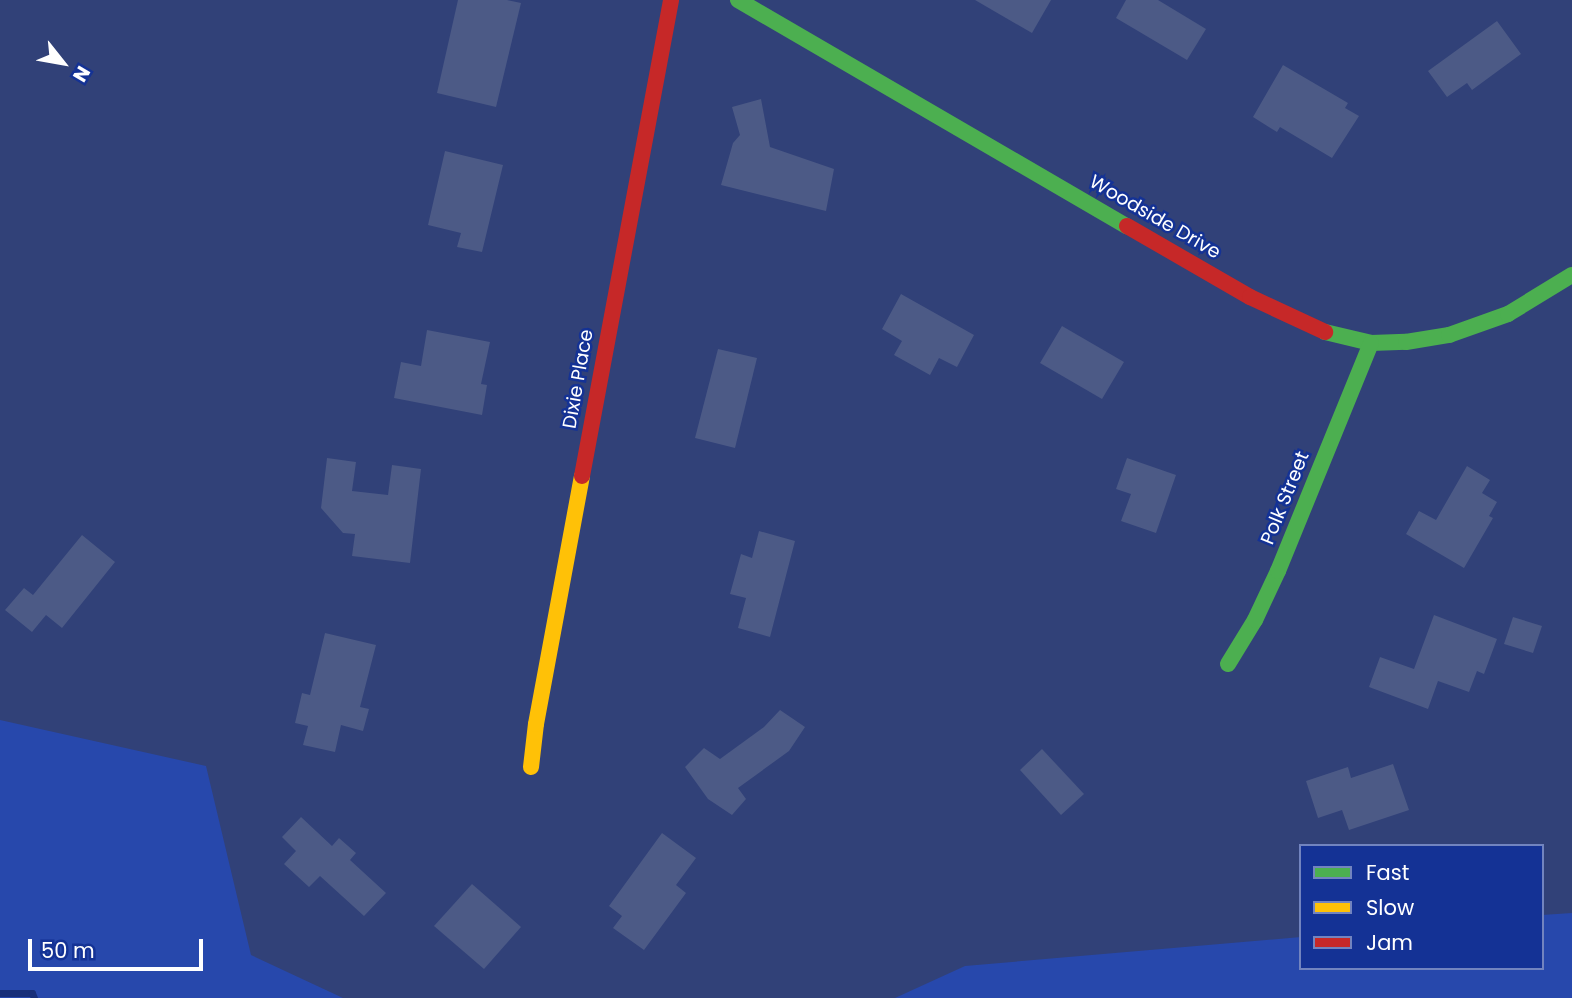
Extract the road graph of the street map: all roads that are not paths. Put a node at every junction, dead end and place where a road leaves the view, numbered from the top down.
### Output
1 (671, 0) edge
2 (738, 0) edge
3 (1572, 275) edge
4 (1371, 343) junction
5 (1228, 664) dead end
6 (531, 767) dead end

1 - 6 street, Dixie Place
2 - 4 street, Woodside Drive
3 - 4 street, Woodside Drive
4 - 5 street, Polk Street

